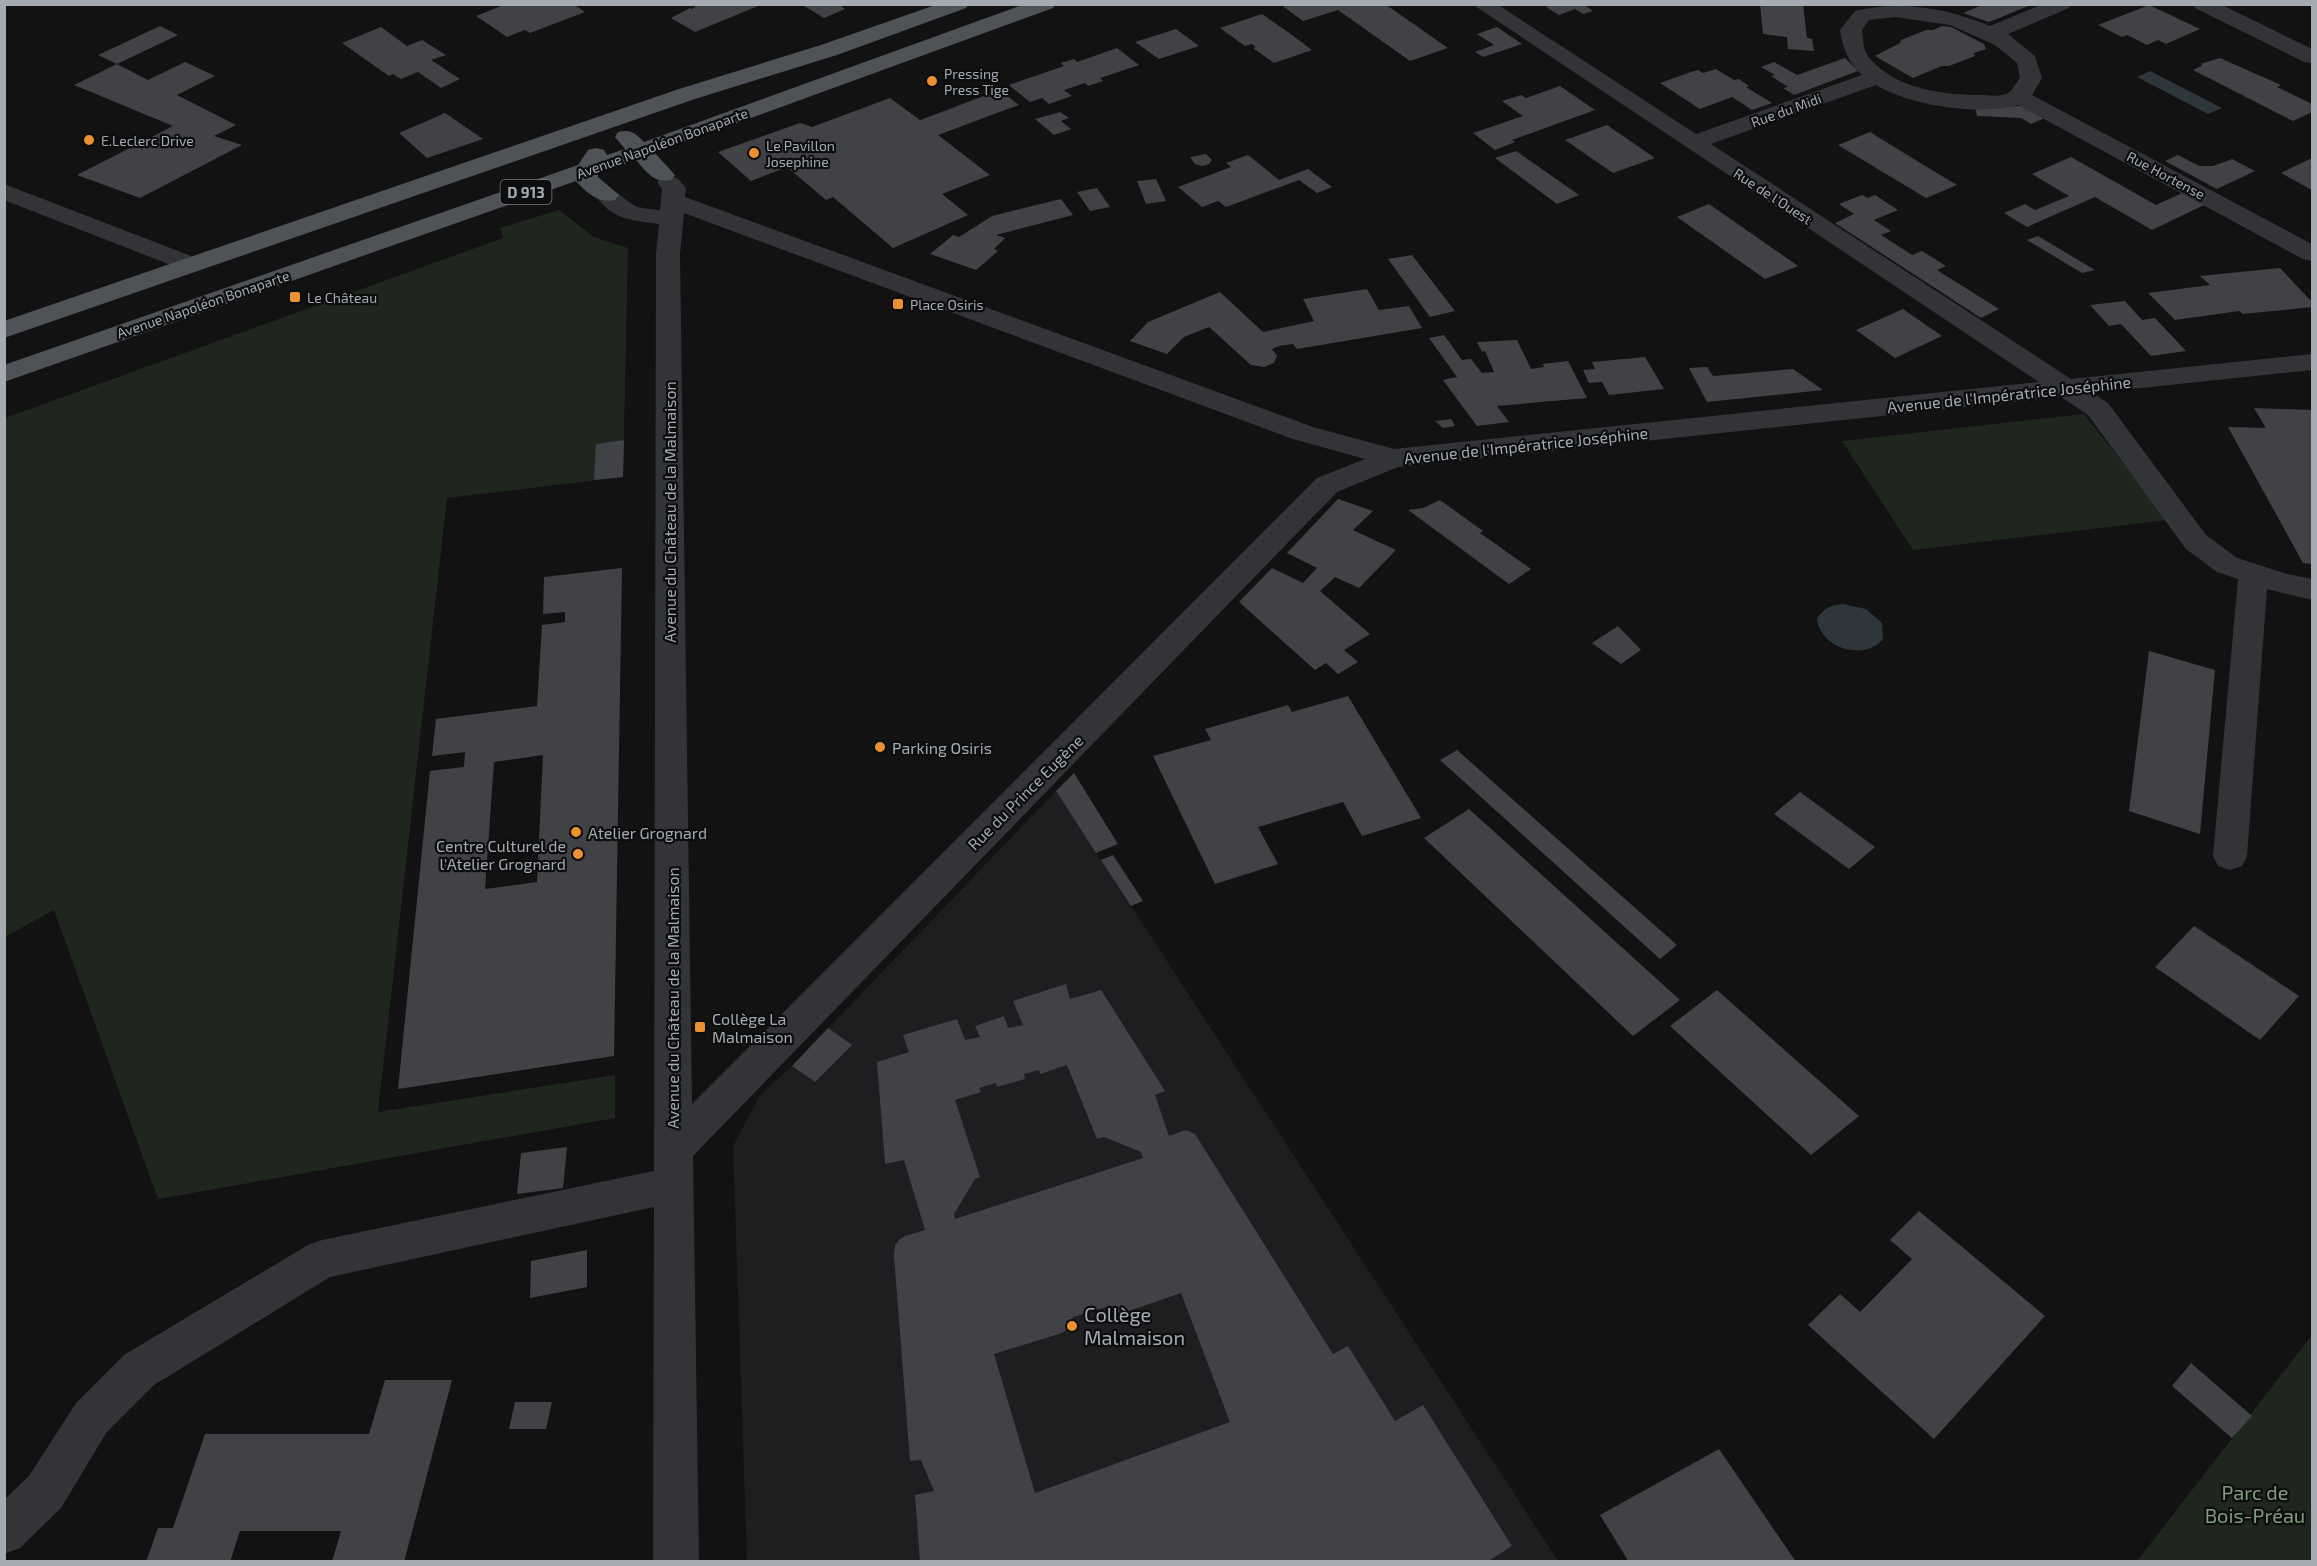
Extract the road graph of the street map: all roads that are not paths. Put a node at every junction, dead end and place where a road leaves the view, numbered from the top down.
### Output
1 (1046, 4) edge
2 (1482, 4) edge
3 (2062, 4) edge
4 (2202, 4) edge
5 (944, 7) edge
6 (1853, 10) edge
7 (1990, 34) junction
8 (2313, 57) edge
9 (1878, 77) junction
10 (2019, 97) junction
11 (625, 136) junction
12 (1694, 143) junction
13 (586, 171) junction
14 (663, 175) joint
15 (4, 191) edge
16 (607, 195) joint
17 (672, 210) junction
18 (2313, 254) edge
19 (190, 264) junction
20 (250, 287) junction
21 (4, 330) edge
22 (4, 350) edge
23 (2313, 362) edge
24 (4, 374) edge
25 (2064, 388) junction
26 (1394, 458) junction
27 (2253, 573) junction
28 (2313, 590) edge
29 (2230, 856) dead end
30 (673, 1168) junction
31 (4, 1533) edge
32 (676, 1562) edge

1 - 11 main road, Avenue Napoléon Bonaparte / D 913
2 - 12 street, Rue de l'Ouest
3 - 7 street
4 - 8 street
5 - 11 main road
6 - 7 street
6 - 9 street
7 - 10 street
9 - 10 street
9 - 12 street, Rue du Midi
10 - 18 street, Rue Hortense
11 - 13 main road, Avenue Napoléon Bonaparte / D 913
11 - 14 main road
11 - 19 main road, Avenue Napoléon Bonaparte / D 913
12 - 25 street, Rue de l'Ouest
13 - 16 main road
13 - 20 main road, Avenue Napoléon Bonaparte / D 913
14 - 17 street
15 - 19 street
16 - 17 street, Avenue de l'Impératrice Joséphine
17 - 26 street, Avenue de l'Impératrice Joséphine
17 - 30 street, Avenue du Château de la Malmaison
19 - 20 main road
19 - 21 main road, Avenue Napoléon Bonaparte / D 913
19 - 22 main road
20 - 24 main road, Avenue Napoléon Bonaparte / D 913
23 - 25 street, Avenue de l'Impératrice Joséphine
25 - 26 street, Avenue de l'Impératrice Joséphine
25 - 27 street, Rue de l'Ouest
26 - 30 street, Rue du Prince Eugène
27 - 28 street, Rue de l'Ouest
27 - 29 street
30 - 31 street
30 - 32 street, Avenue du Château de la Malmaison

